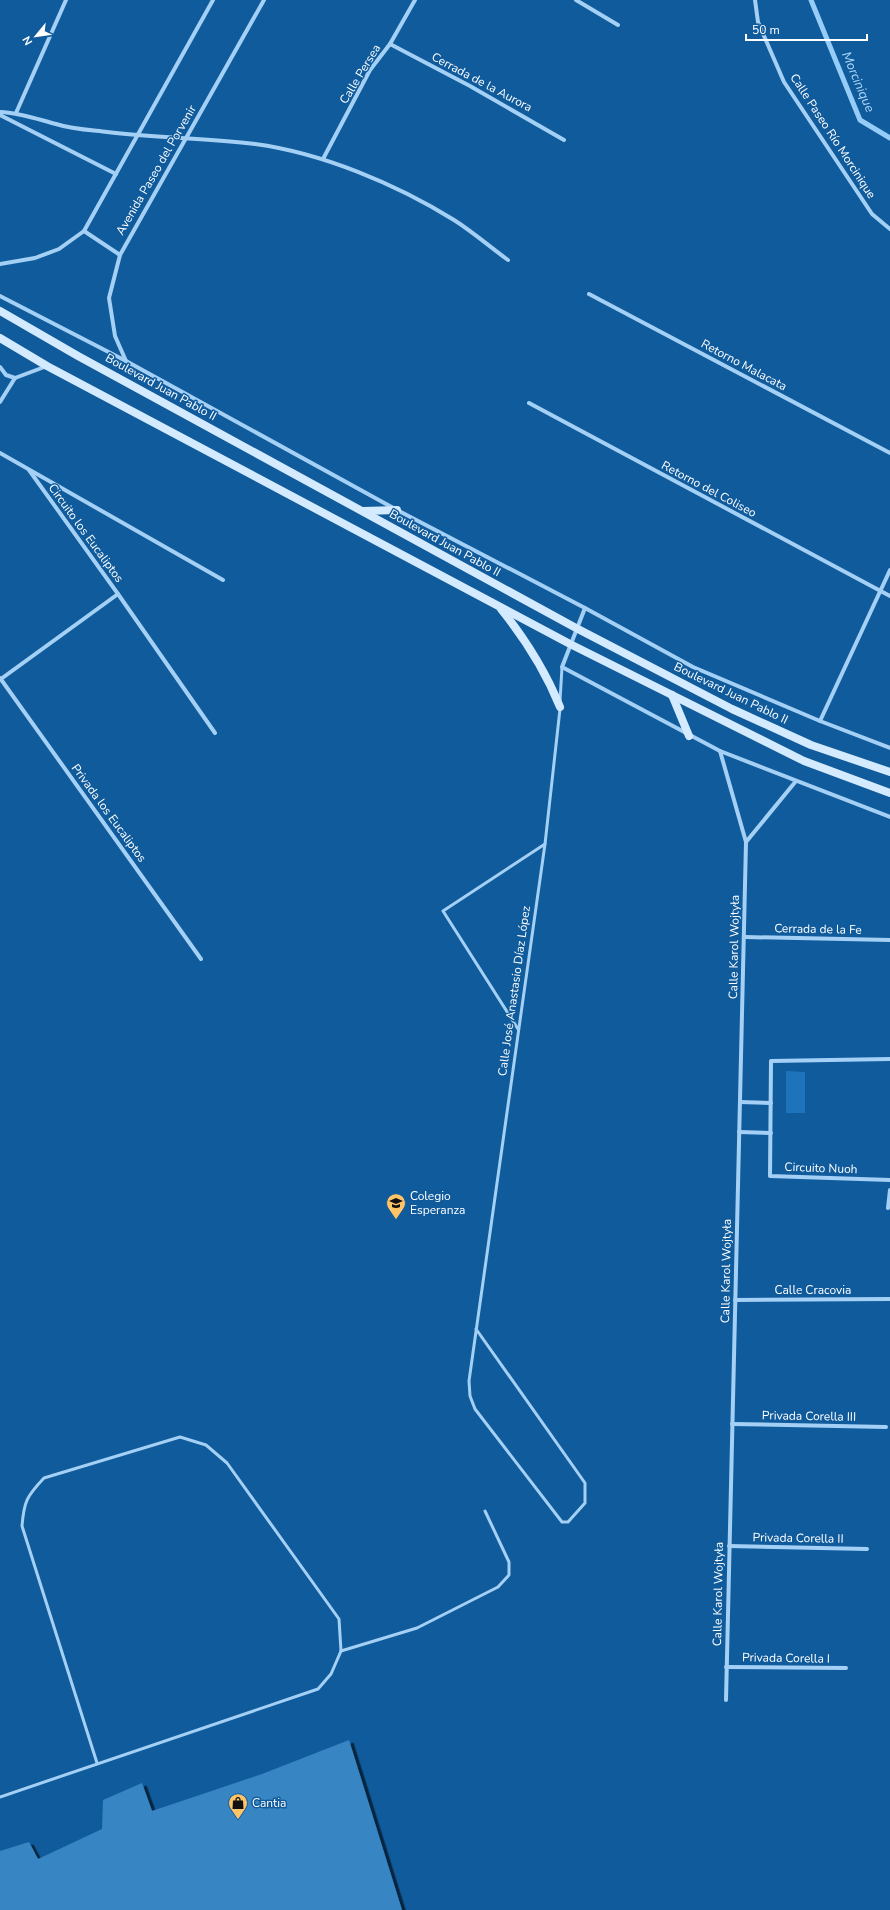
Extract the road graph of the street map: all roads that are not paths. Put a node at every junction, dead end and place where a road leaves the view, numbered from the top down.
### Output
1 (64, 0) edge
2 (214, 0) edge
3 (264, 0) edge
4 (416, 0) edge
5 (576, 0) edge
6 (754, 0) edge
7 (618, 25) dead end
8 (390, 44) junction
9 (0, 113) edge
10 (16, 113) junction
11 (137, 136) junction
12 (186, 137) junction
13 (564, 140) dead end
14 (323, 159) junction
15 (116, 174) junction
16 (890, 229) edge
17 (84, 231) junction
18 (120, 255) junction
19 (508, 260) dead end
20 (0, 264) edge
21 (589, 294) dead end
22 (0, 296) edge
23 (0, 311) edge
24 (0, 338) edge
25 (126, 361) junction
26 (47, 366) junction
27 (0, 367) edge
28 (15, 378) junction
29 (0, 402) edge
30 (529, 403) dead end
31 (0, 453) edge
32 (890, 453) edge
33 (29, 470) junction
34 (397, 510) junction
35 (363, 511) junction
36 (890, 570) edge
37 (223, 580) dead end
38 (880, 591) junction
39 (118, 594) junction
40 (890, 596) edge
41 (498, 605) junction
42 (586, 608) junction
43 (576, 628) junction
44 (570, 644) junction
45 (562, 667) junction
46 (0, 678) edge
47 (672, 695) junction
48 (560, 707) junction
49 (820, 722) junction
50 (215, 733) dead end
51 (689, 736) junction
52 (890, 748) edge
53 (720, 751) junction
54 (890, 772) edge
55 (796, 781) junction
56 (890, 792) edge
57 (890, 817) edge
58 (746, 842) junction
59 (545, 844) junction
60 (745, 937) junction
61 (890, 940) edge
62 (201, 959) dead end
63 (518, 1030) junction
64 (890, 1059) edge
65 (740, 1102) junction
66 (771, 1103) junction
67 (739, 1132) junction
68 (771, 1133) junction
69 (890, 1180) edge
70 (890, 1190) edge
71 (888, 1208) dead end
72 (890, 1299) edge
73 (735, 1300) junction
74 (476, 1329) junction
75 (732, 1424) junction
76 (886, 1427) dead end
77 (485, 1511) dead end
78 (729, 1546) junction
79 (867, 1549) dead end
80 (341, 1651) junction
81 (726, 1667) junction
82 (846, 1668) dead end
83 (726, 1700) dead end
84 (97, 1763) junction
85 (0, 1798) edge

1 - 10 street
2 - 11 street
3 - 12 street, Avenida Paseo del Porvenir
4 - 8 street, Calle Persea
5 - 7 street
6 - 16 street, Calle Paseo Río Morcinique
8 - 13 street, Cerrada de la Aurora
8 - 14 street, Calle Persea
9 - 10 street
9 - 15 street
10 - 11 street
11 - 12 street
11 - 15 street
12 - 14 street
12 - 18 street, Avenida Paseo del Porvenir
14 - 19 street
15 - 17 street
17 - 18 street
17 - 20 street
18 - 25 street, Avenida Paseo del Porvenir
21 - 32 street, Retorno Malacata
22 - 25 street, Boulevard Juan Pablo II
23 - 35 main road, Boulevard Juan Pablo II
24 - 26 main road
25 - 34 street, Boulevard Juan Pablo II
26 - 28 street
26 - 41 main road
27 - 28 street
28 - 29 street
30 - 38 street, Retorno del Coliseo
31 - 33 street, Circuito los Eucaliptos
33 - 37 street
33 - 39 street, Circuito los Eucaliptos
34 - 35 main road
34 - 42 street, Boulevard Juan Pablo II
35 - 43 main road, Boulevard Juan Pablo II
36 - 38 street
38 - 40 street, Retorno del Coliseo
38 - 49 street
39 - 46 street, Circuito los Eucaliptos
39 - 50 street
41 - 44 main road
41 - 48 main road
42 - 43 street, Calle José Anastasio Díaz López
42 - 49 street, Boulevard Juan Pablo II
43 - 44 street, Calle José Anastasio Díaz López
43 - 54 main road, Boulevard Juan Pablo II
44 - 45 street, Calle José Anastasio Díaz López
44 - 47 main road
45 - 48 lane, Calle José Anastasio Díaz López
45 - 51 street
46 - 62 street, Privada los Eucaliptos
47 - 51 main road
47 - 56 main road
48 - 59 lane, Calle José Anastasio Díaz López
49 - 52 street, Boulevard Juan Pablo II
51 - 53 street
53 - 55 street
53 - 58 street, Calle Karol Wojtyła
55 - 57 street
55 - 58 street
58 - 60 street, Calle Karol Wojtyła
59 - 63 lane, Calle José Anastasio Díaz López
59 - 63 lane
60 - 61 street, Cerrada de la Fe
60 - 65 street, Calle Karol Wojtyła
63 - 74 lane, Calle José Anastasio Díaz López
64 - 66 street, Circuito Nuoh
65 - 66 street
65 - 67 street, Calle Karol Wojtyła
66 - 68 street, Circuito Nuoh
67 - 68 street
67 - 73 street, Calle Karol Wojtyła
68 - 69 street, Circuito Nuoh
70 - 71 street
72 - 73 street, Calle Cracovia
73 - 75 street, Calle Karol Wojtyła
74 - 74 lane, Calle José Anastasio Díaz López
75 - 76 street, Privada Corella III
75 - 78 street, Calle Karol Wojtyła
77 - 80 lane
78 - 79 street, Privada Corella II
78 - 81 street, Calle Karol Wojtyła
80 - 84 lane
80 - 84 lane
81 - 82 street, Privada Corella I
81 - 83 street, Calle Karol Wojtyła
84 - 85 lane

